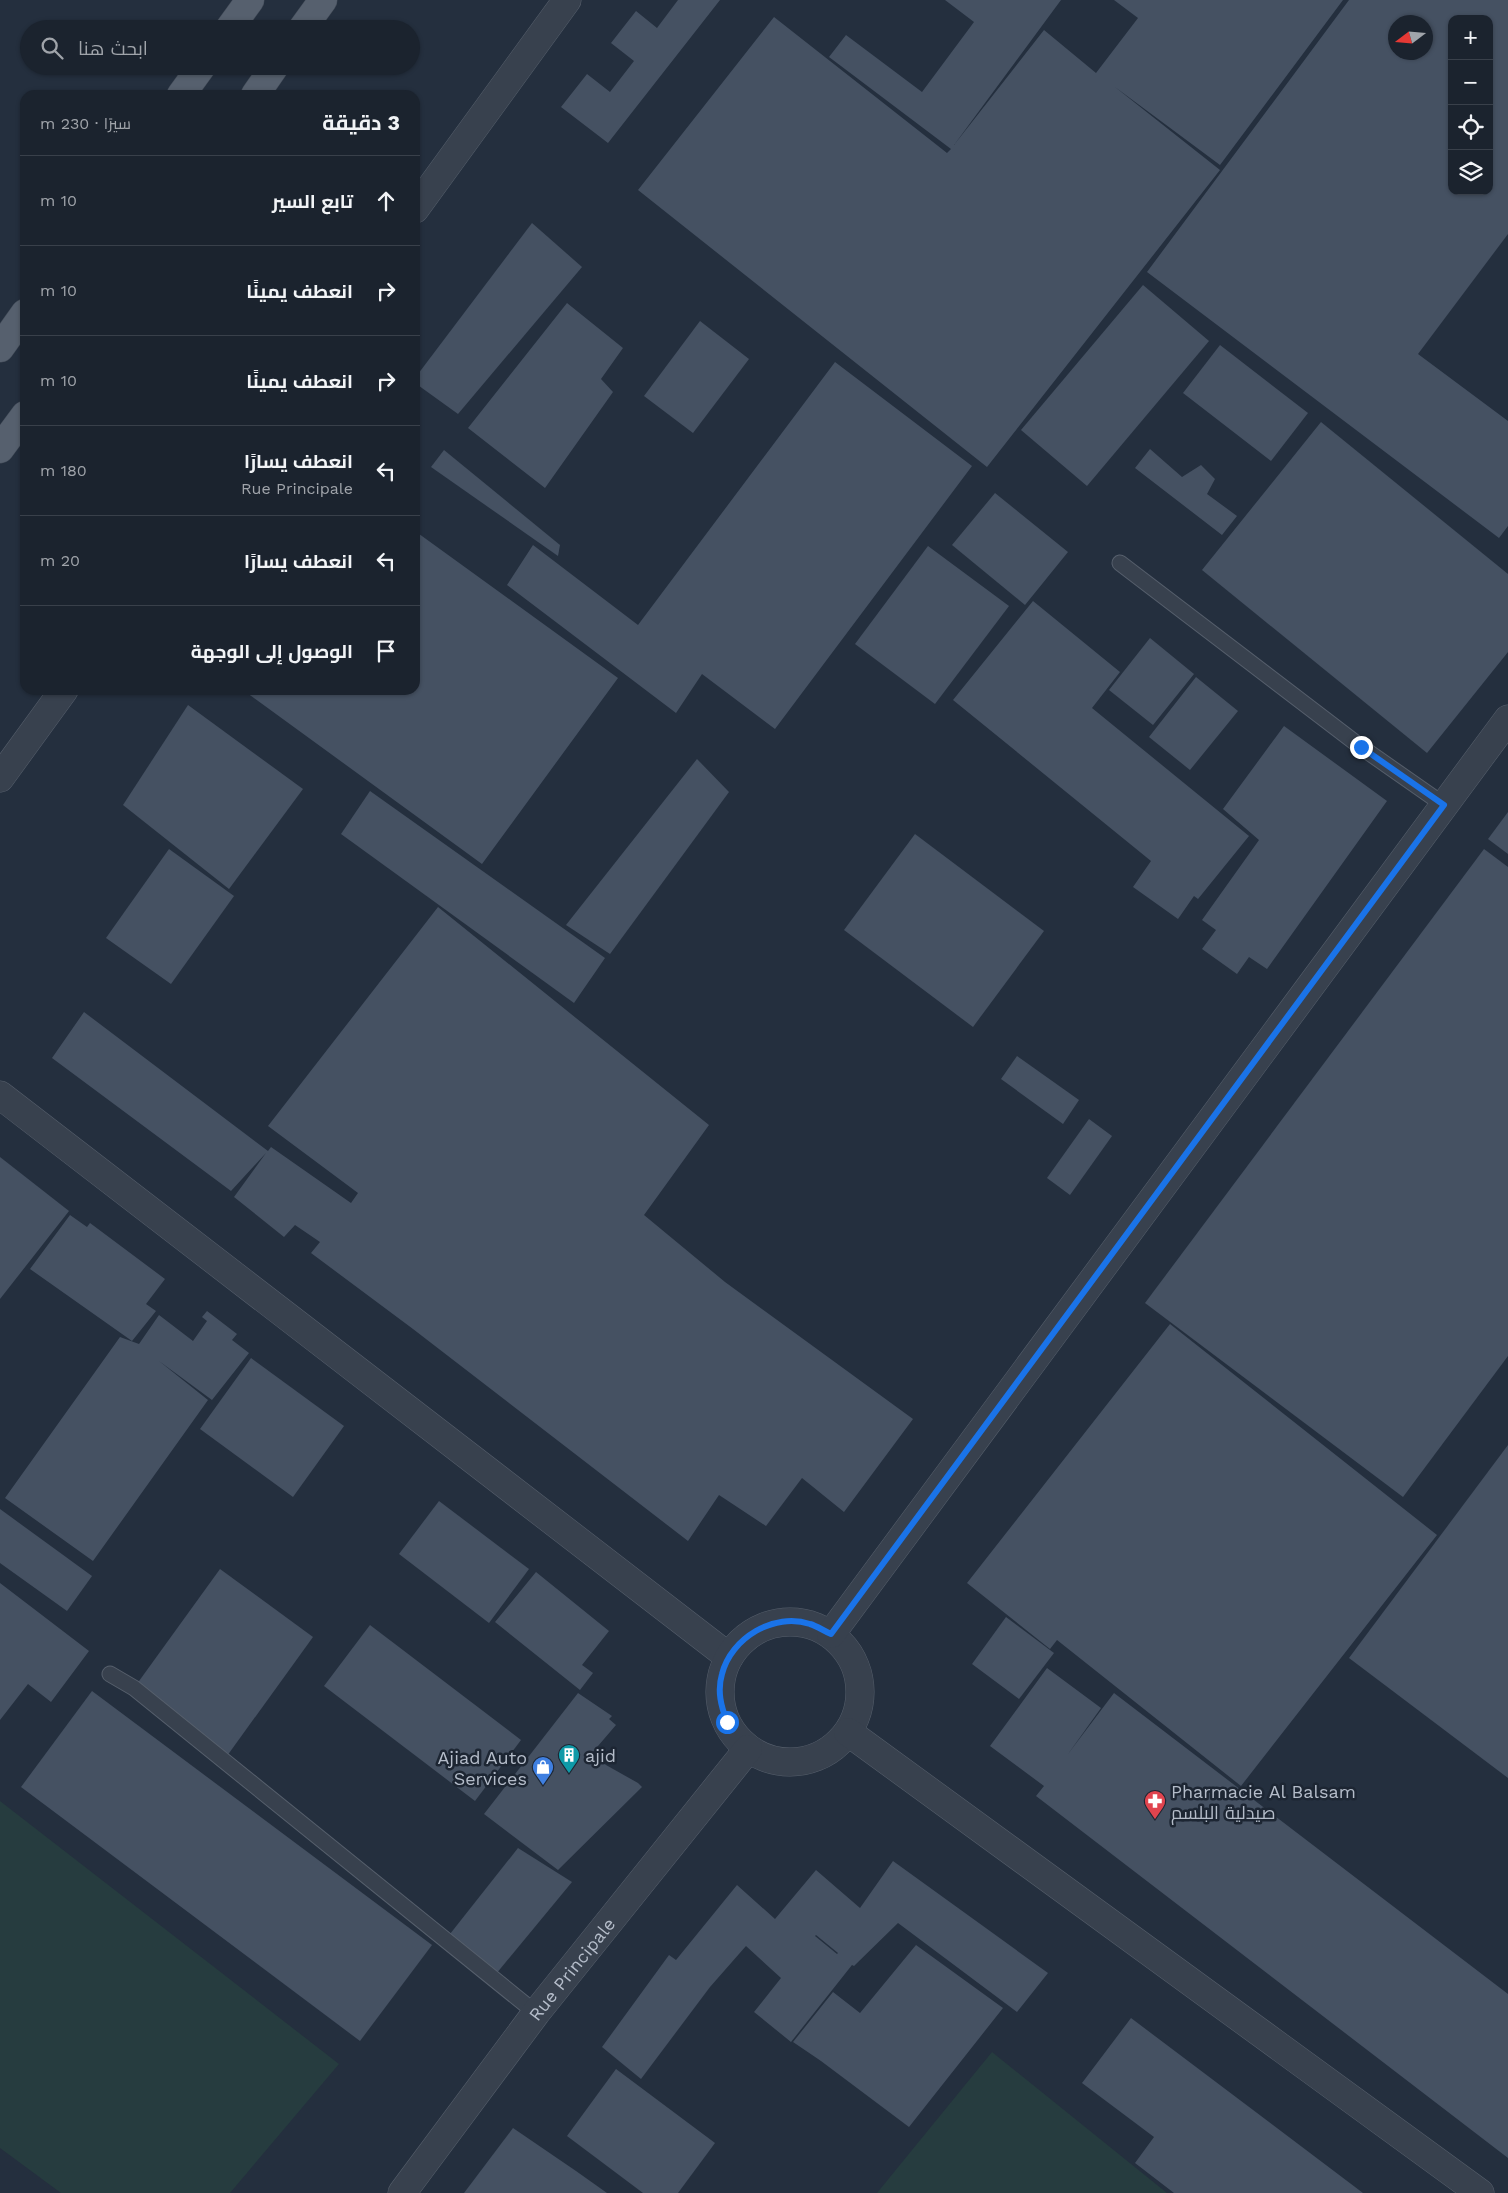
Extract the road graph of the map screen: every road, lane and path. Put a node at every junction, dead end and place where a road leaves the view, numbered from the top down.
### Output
1 (250, 0) edge
2 (323, 0) edge
3 (567, 0) edge
4 (236, 20) edge
5 (309, 20) edge
6 (196, 75) edge
7 (269, 75) edge
8 (185, 90) edge
9 (258, 90) edge
10 (420, 202) edge
11 (20, 321) edge
12 (0, 348) edge
13 (20, 422) edge
14 (0, 449) edge
15 (1120, 563) dead end
16 (60, 695) edge
17 (1508, 719) edge
18 (0, 778) edge
19 (1444, 805) junction
20 (0, 1095) edge
21 (831, 1634) junction
22 (729, 1657) junction
23 (110, 1674) dead end
24 (848, 1732) junction
25 (748, 1749) junction
26 (536, 2013) junction
27 (402, 2193) edge
28 (1480, 2193) edge

1 - 4 main road
2 - 5 main road
3 - 10 street
6 - 8 main road
7 - 9 main road
11 - 12 main road
13 - 14 main road
15 - 19 lane
16 - 18 street
17 - 19 street
19 - 21 street
20 - 22 street
21 - 22 street
21 - 24 street
22 - 25 street
23 - 26 lane
24 - 25 street
24 - 28 street
25 - 26 street, Rue Principale
26 - 27 street, Rue Principale

